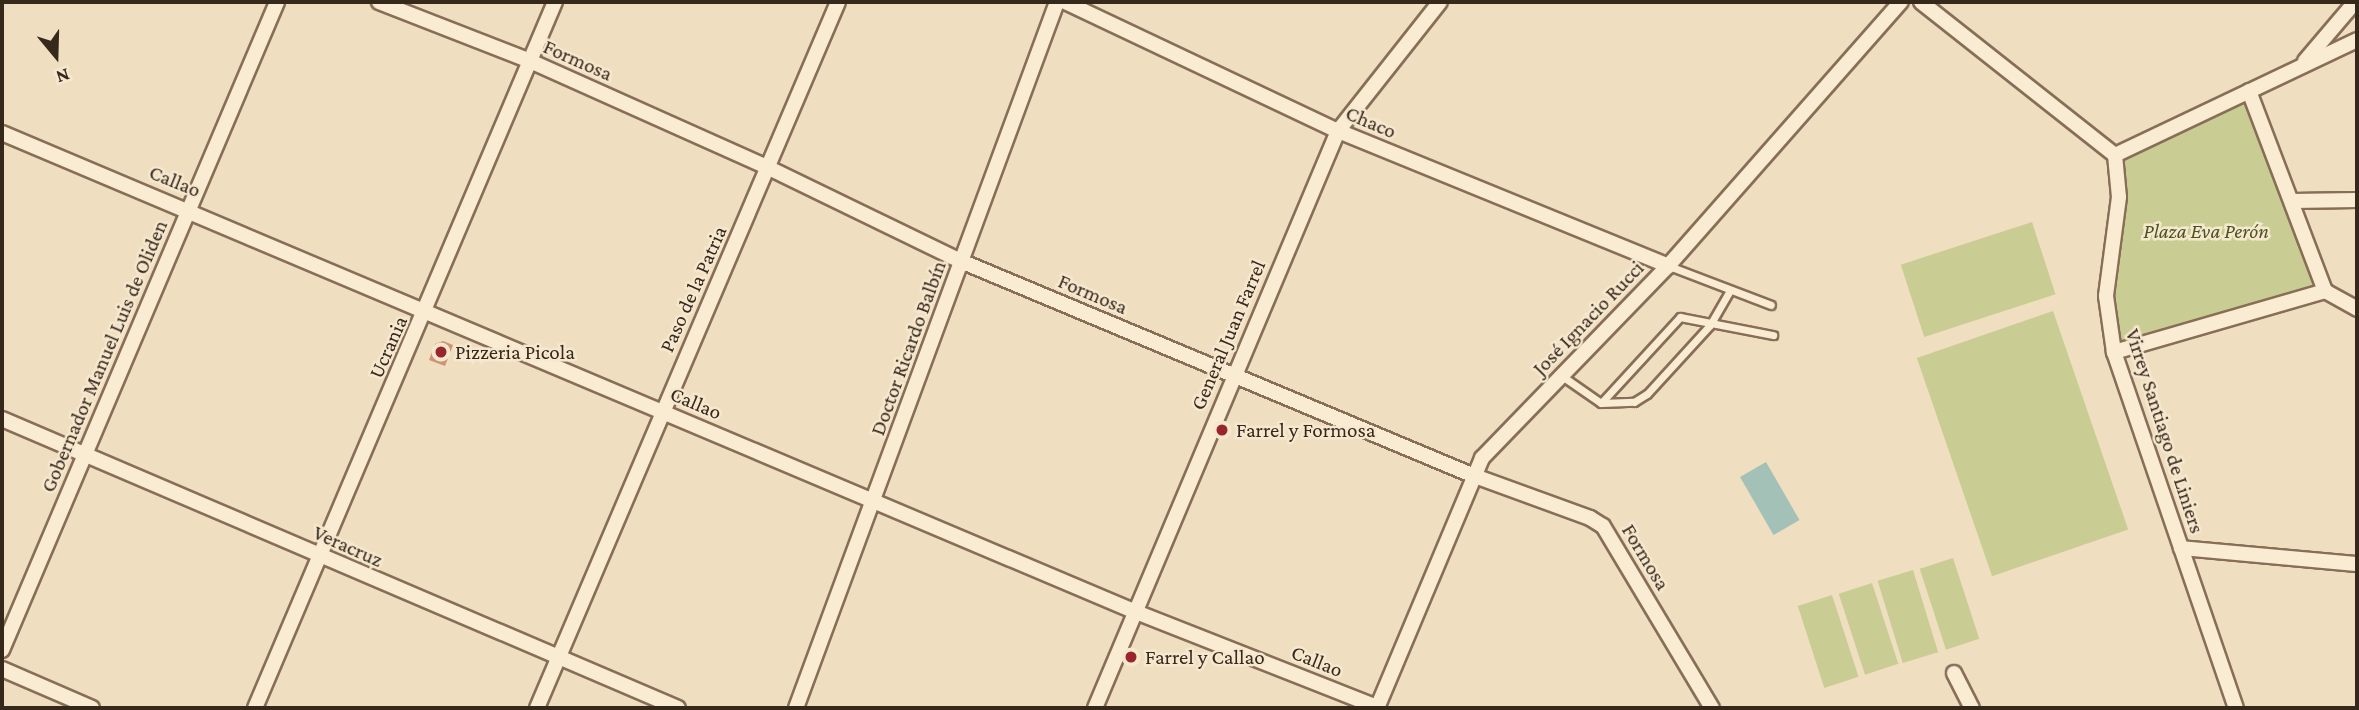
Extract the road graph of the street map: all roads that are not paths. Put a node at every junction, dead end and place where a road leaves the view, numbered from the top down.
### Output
1 (278, 2) edge
2 (379, 2) edge
3 (555, 2) edge
4 (838, 2) edge
5 (1057, 2) edge
6 (1065, 2) edge
7 (1440, 2) edge
8 (1901, 2) edge
9 (1921, 2) edge
10 (2355, 2) edge
11 (2357, 40) edge
12 (530, 61) junction
13 (2304, 62) junction
14 (2249, 91) junction
15 (1338, 131) junction
16 (2, 133) edge
17 (2115, 155) junction
18 (769, 168) junction
19 (2357, 200) edge
20 (2292, 201) junction
21 (188, 209) junction
22 (963, 262) junction
23 (1668, 266) junction
24 (2325, 290) junction
25 (1730, 291) junction
26 (1772, 305) dead end
27 (428, 309) junction
28 (2357, 309) edge
29 (1710, 325) junction
30 (1773, 335) dead end
31 (2114, 352) junction
32 (1561, 375) junction
33 (1234, 376) junction
34 (1601, 403) junction
35 (662, 412) junction
36 (2, 419) edge
37 (86, 454) junction
38 (1472, 475) junction
39 (874, 500) junction
40 (2181, 548) junction
41 (318, 557) junction
42 (2357, 564) edge
43 (1136, 612) junction
44 (2, 650) edge
45 (558, 660) junction
46 (2, 668) edge
47 (1954, 673) dead end
48 (92, 708) edge
49 (255, 708) edge
50 (537, 708) edge
51 (678, 708) edge
52 (796, 708) edge
53 (1095, 708) edge
54 (1377, 708) edge
55 (1712, 708) edge
56 (1972, 708) edge
57 (2236, 708) edge

1 - 21 street, Gobernador Manuel Luis de Oliden
2 - 12 street, Formosa
3 - 12 street, Ucrania
4 - 18 street, Paso de la Patria
5 - 22 street, Doctor Ricardo Balbín
6 - 15 street, Chaco
7 - 15 street, General Juan Farrel
8 - 23 street, José Ignacio Rucci
9 - 17 street
10 - 13 street
11 - 13 street
12 - 18 street, Formosa
12 - 27 street, Ucrania
13 - 14 street
14 - 17 street
14 - 20 street
15 - 23 street, Chaco
15 - 33 street, General Juan Farrel
16 - 21 street, Callao
17 - 31 street, Virrey Santiago de Liniers
18 - 22 street, Formosa
18 - 35 street, Paso de la Patria
19 - 20 street
20 - 24 street
21 - 27 street, Callao
21 - 37 street, Gobernador Manuel Luis de Oliden
22 - 33 street, Formosa
22 - 39 street, Doctor Ricardo Balbín
23 - 25 lane
23 - 32 street, José Ignacio Rucci
24 - 28 street
24 - 31 street
25 - 26 lane
25 - 29 lane
27 - 35 street, Callao
27 - 41 street, Ucrania
29 - 30 lane
29 - 34 lane
29 - 34 lane
31 - 40 street, Virrey Santiago de Liniers
32 - 34 lane
32 - 38 street, José Ignacio Rucci
33 - 38 street, Formosa
33 - 43 street, General Juan Farrel
35 - 39 street, Callao
35 - 45 street, Paso de la Patria
36 - 37 street, Veracruz
37 - 41 street, Veracruz
37 - 44 street, Gobernador Manuel Luis de Oliden
38 - 54 street, José Ignacio Rucci
38 - 55 street, Formosa
39 - 43 street, Callao
39 - 52 street, Doctor Ricardo Balbín
40 - 42 street
40 - 57 street, Virrey Santiago de Liniers
41 - 45 street, Veracruz
41 - 49 street, Ucrania
43 - 53 street, General Juan Farrel
43 - 54 street, Callao
45 - 50 street, Paso de la Patria
45 - 51 street, Veracruz
46 - 48 street
47 - 56 street

